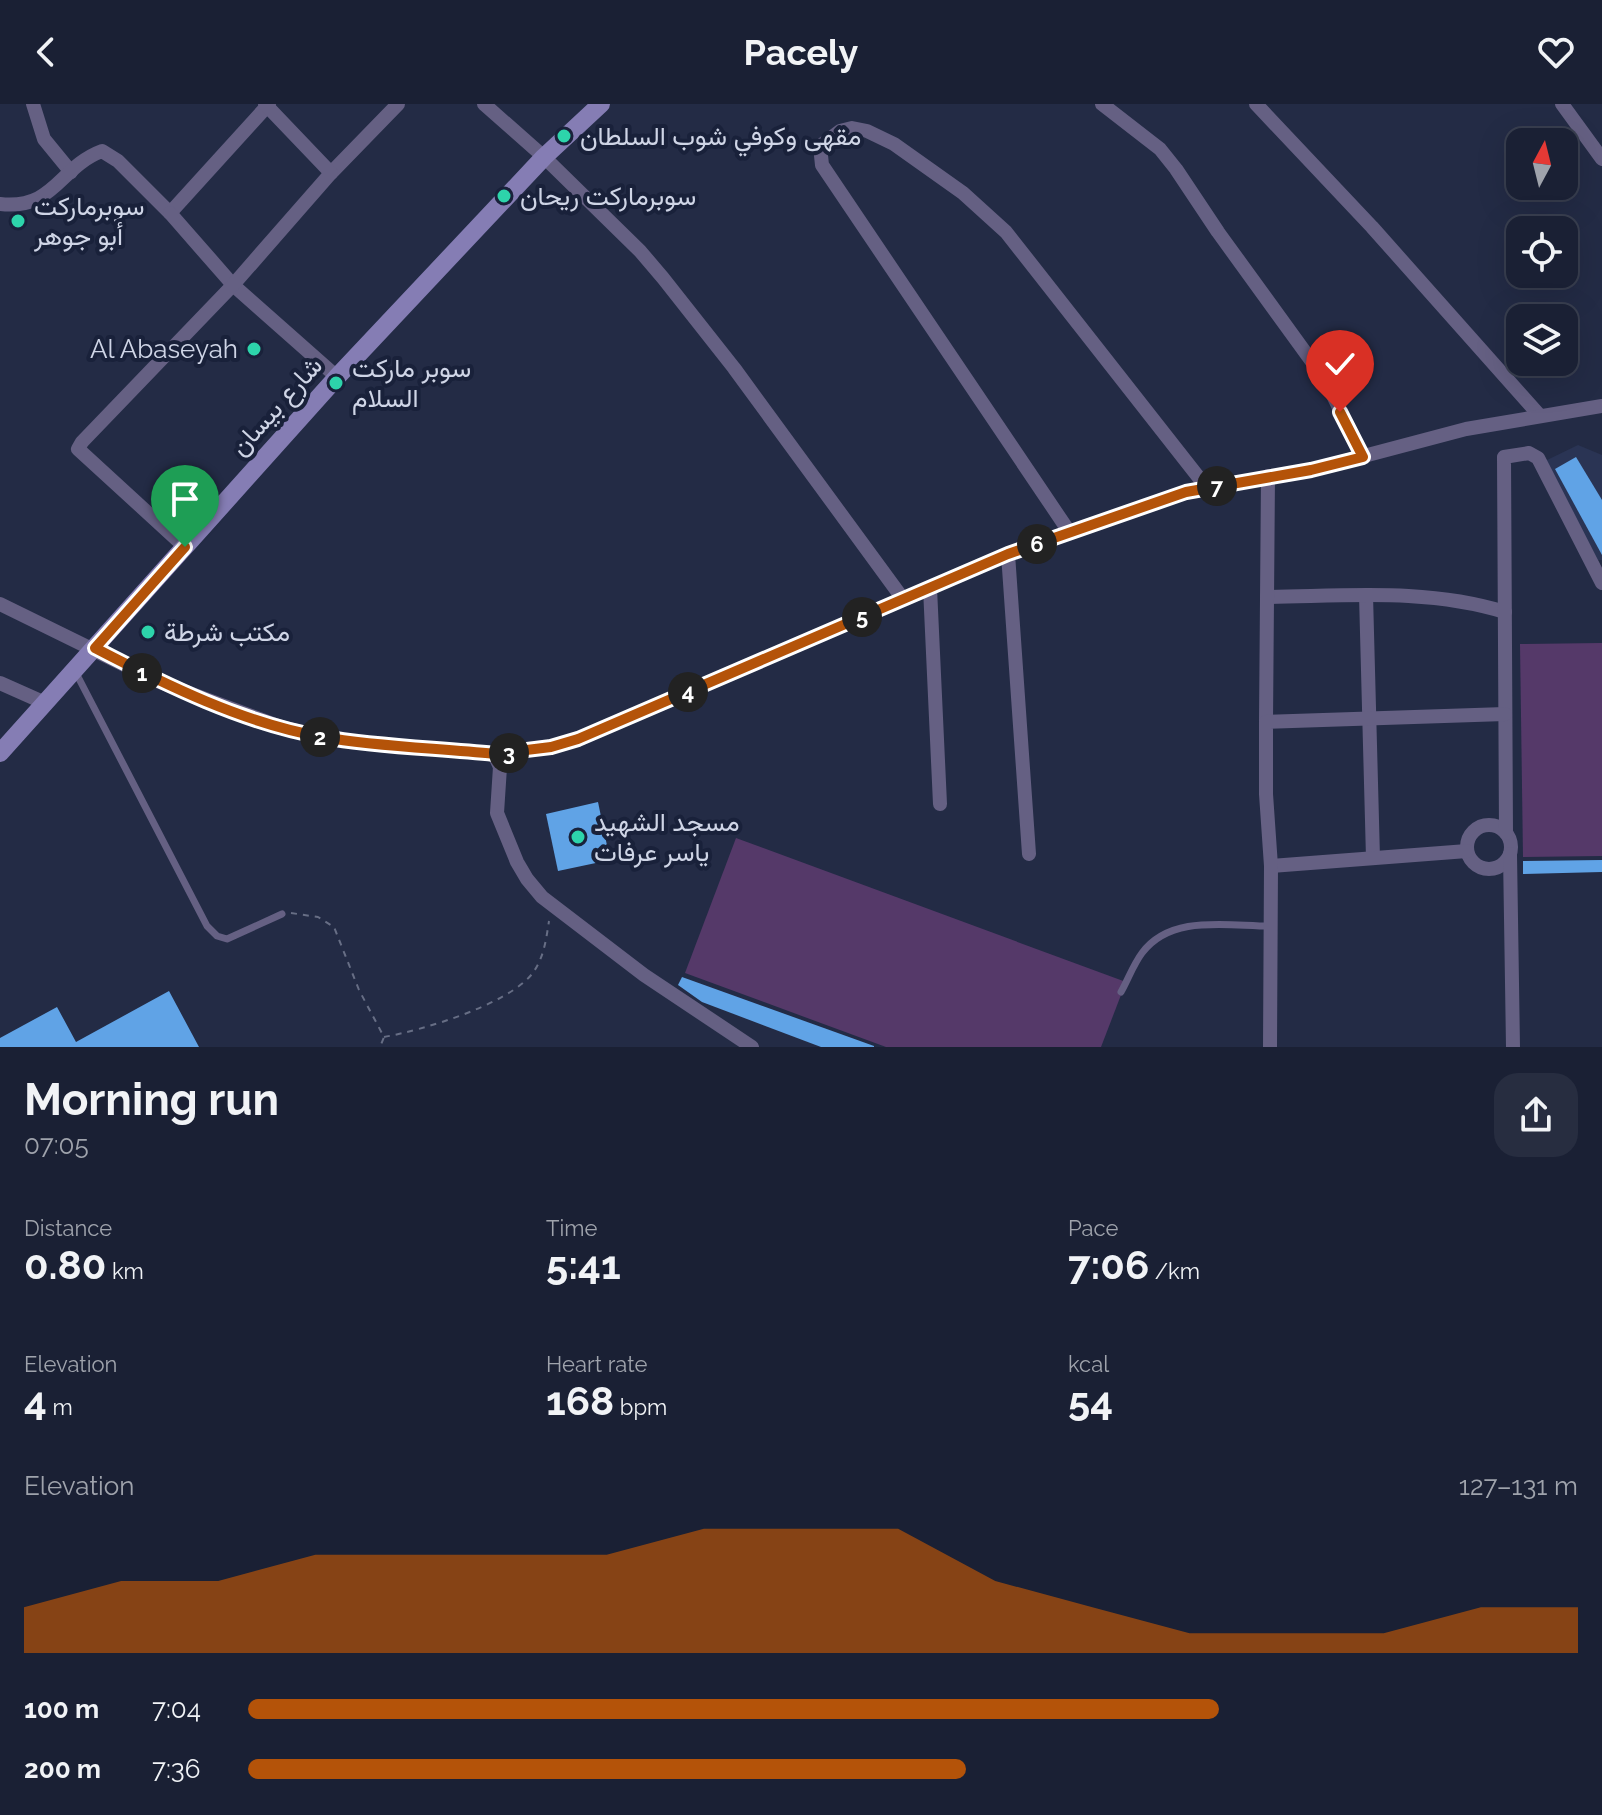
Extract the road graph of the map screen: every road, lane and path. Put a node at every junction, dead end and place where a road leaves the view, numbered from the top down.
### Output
1 (33, 104) edge
2 (398, 104) edge
3 (484, 104) edge
4 (601, 104) edge
5 (1102, 104) edge
6 (1256, 104) edge
7 (1562, 104) edge
8 (267, 105) edge
9 (544, 157) junction
10 (1602, 159) edge
11 (71, 172) junction
12 (331, 173) junction
13 (0, 204) edge
14 (170, 213) junction
15 (233, 285) junction
16 (337, 377) junction
17 (1602, 406) edge
18 (1540, 416) junction
19 (1363, 457) junction
20 (1268, 476) junction
21 (1207, 488) junction
22 (1070, 533) junction
23 (185, 547) junction
24 (1008, 554) junction
25 (1602, 583) edge
26 (930, 588) junction
27 (1366, 595) junction
28 (1267, 597) junction
29 (903, 599) junction
30 (0, 604) edge
31 (1505, 612) junction
32 (95, 648) junction
33 (74, 669) junction
34 (0, 683) edge
35 (45, 703) junction
36 (1505, 714) junction
37 (1369, 719) junction
38 (1266, 722) junction
39 (0, 753) edge
40 (494, 754) junction
41 (940, 804) dead end
42 (1506, 833) junction
43 (1467, 851) junction
44 (1029, 854) dead end
45 (1510, 854) junction
46 (1373, 858) junction
47 (1271, 866) junction
48 (551, 904) junction
49 (282, 914) joint
50 (1270, 926) junction
51 (1121, 992) dead end
52 (384, 1037) junction
53 (380, 1047) edge
54 (752, 1047) edge
55 (1270, 1047) edge
56 (1513, 1047) edge

1 - 11 street
2 - 12 street
3 - 9 street
4 - 9 street, شارع بيسان
5 - 19 street
6 - 18 street
7 - 10 street
8 - 12 street
8 - 14 street
9 - 16 street, شارع بيسان
9 - 29 street
11 - 13 street
11 - 14 street
12 - 15 street
14 - 15 street
15 - 16 street
15 - 23 street
16 - 23 street, شارع بيسان
17 - 18 street
18 - 19 street
19 - 20 street
20 - 21 street
20 - 28 street
21 - 22 street
21 - 22 street
22 - 24 street
23 - 32 street, شارع بيسان
24 - 26 street
24 - 44 street
25 - 31 street
26 - 29 street
26 - 41 street
27 - 28 street
27 - 31 street
27 - 37 street
28 - 38 street
29 - 40 street
30 - 32 street
31 - 36 street
32 - 33 street, شارع بيسان
32 - 40 street
33 - 35 street, شارع بيسان
33 - 49 lane
34 - 35 street
35 - 39 street, شارع بيسان
36 - 37 street
36 - 42 street
37 - 38 street
37 - 46 street
38 - 47 street
40 - 48 street
42 - 43 street
42 - 45 street
43 - 45 street
43 - 46 street
45 - 56 street
46 - 47 street
47 - 50 street
48 - 52 path
48 - 54 street
49 - 52 path
50 - 51 lane
50 - 55 street
52 - 53 path

